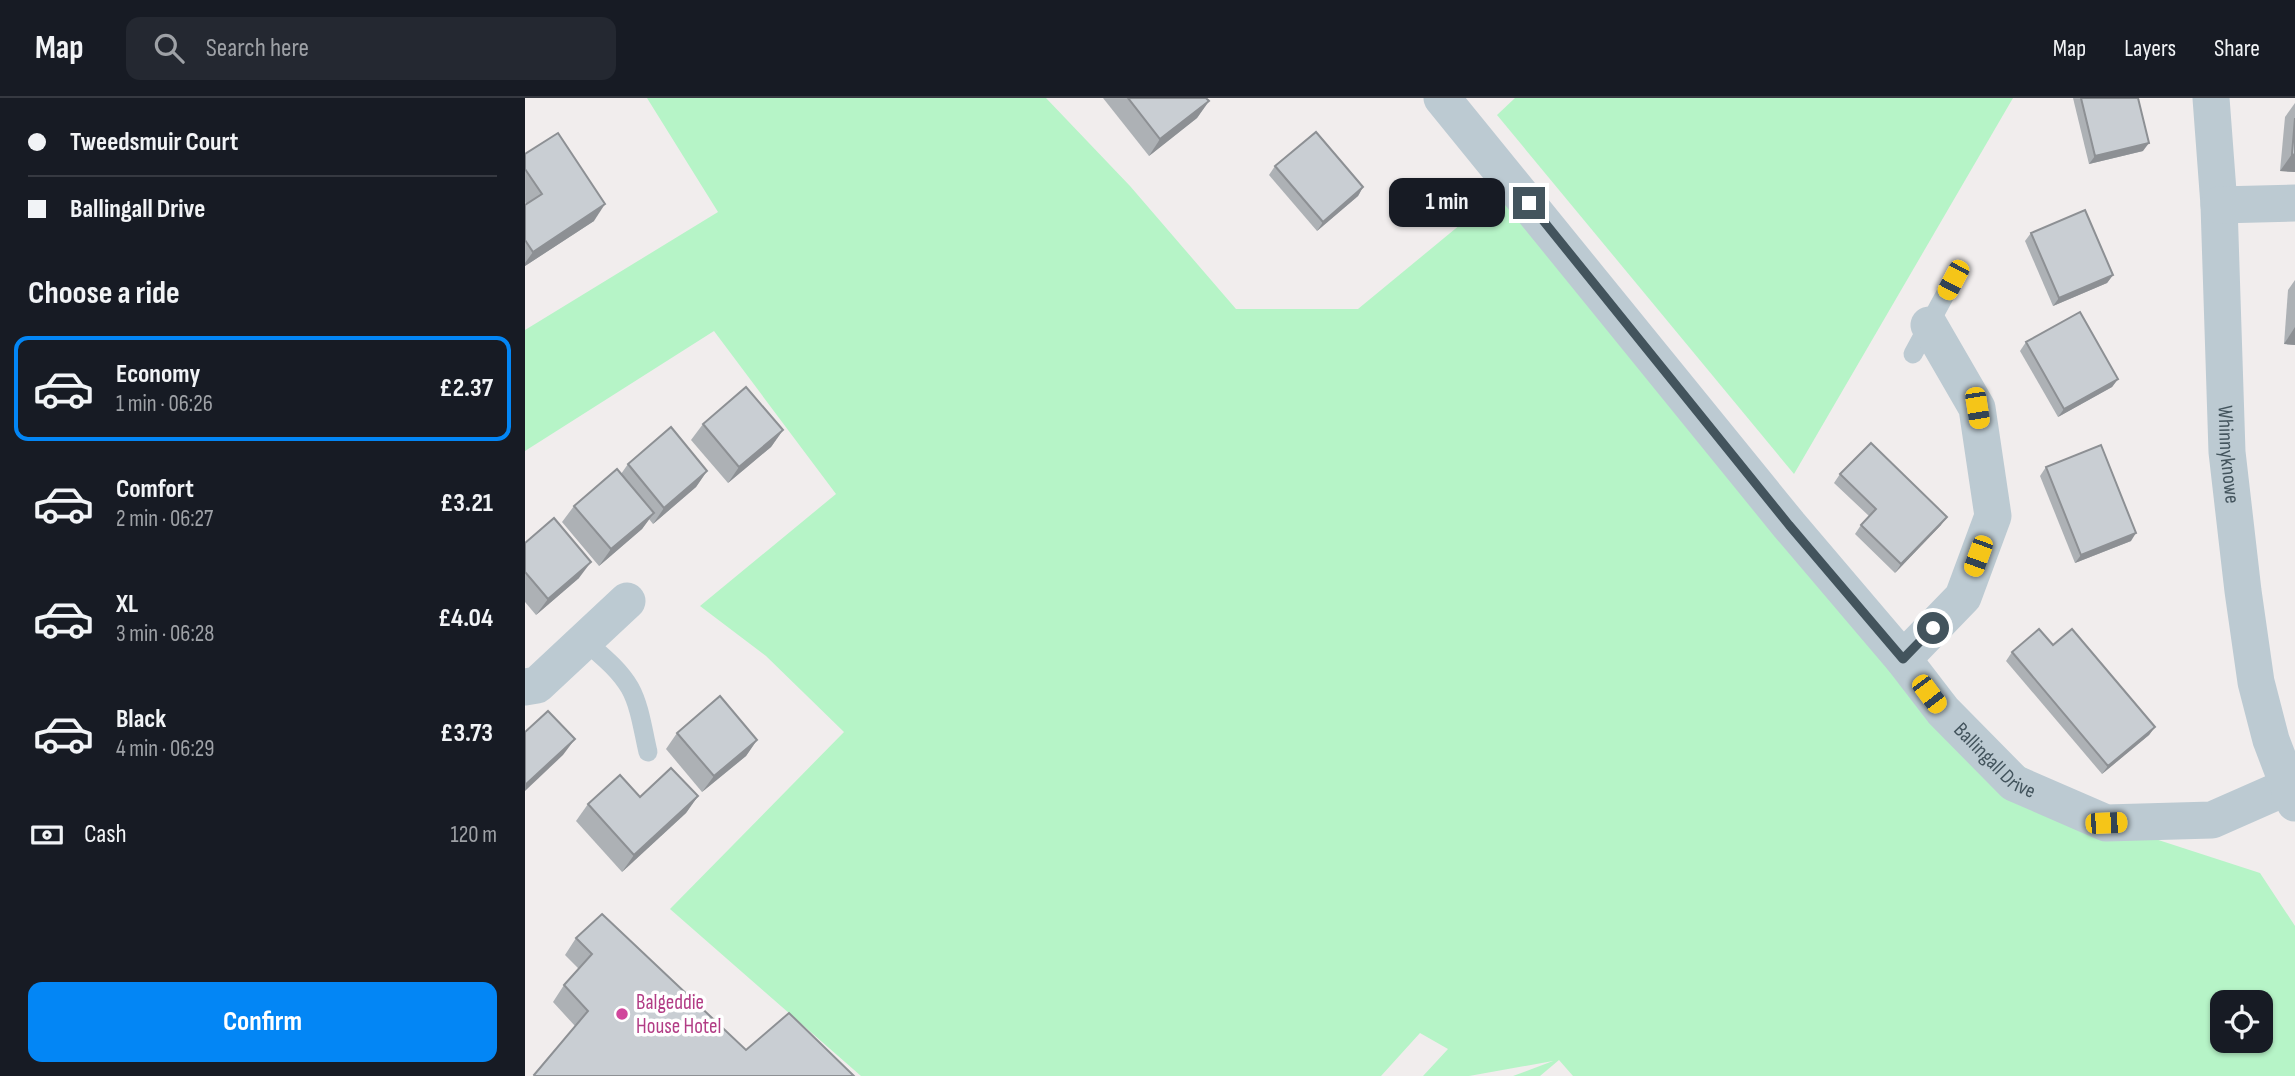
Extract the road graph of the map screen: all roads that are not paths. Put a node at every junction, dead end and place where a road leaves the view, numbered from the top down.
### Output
1 (1443, 98) edge
2 (2211, 98) edge
3 (2295, 203) edge
4 (2219, 205) junction
5 (1953, 280) dead end
6 (1921, 340) joint
7 (627, 601) dead end
8 (585, 641) junction
9 (1903, 659) junction
10 (525, 687) edge
11 (647, 752) dead end
12 (2291, 795) edge

1 - 9 street, Ballingall Drive
2 - 4 street, Whinnyknowe
3 - 4 street
4 - 12 street, Whinnyknowe
5 - 6 lane
6 - 9 street
7 - 8 street
8 - 10 street
8 - 11 lane
9 - 12 street, Ballingall Drive

